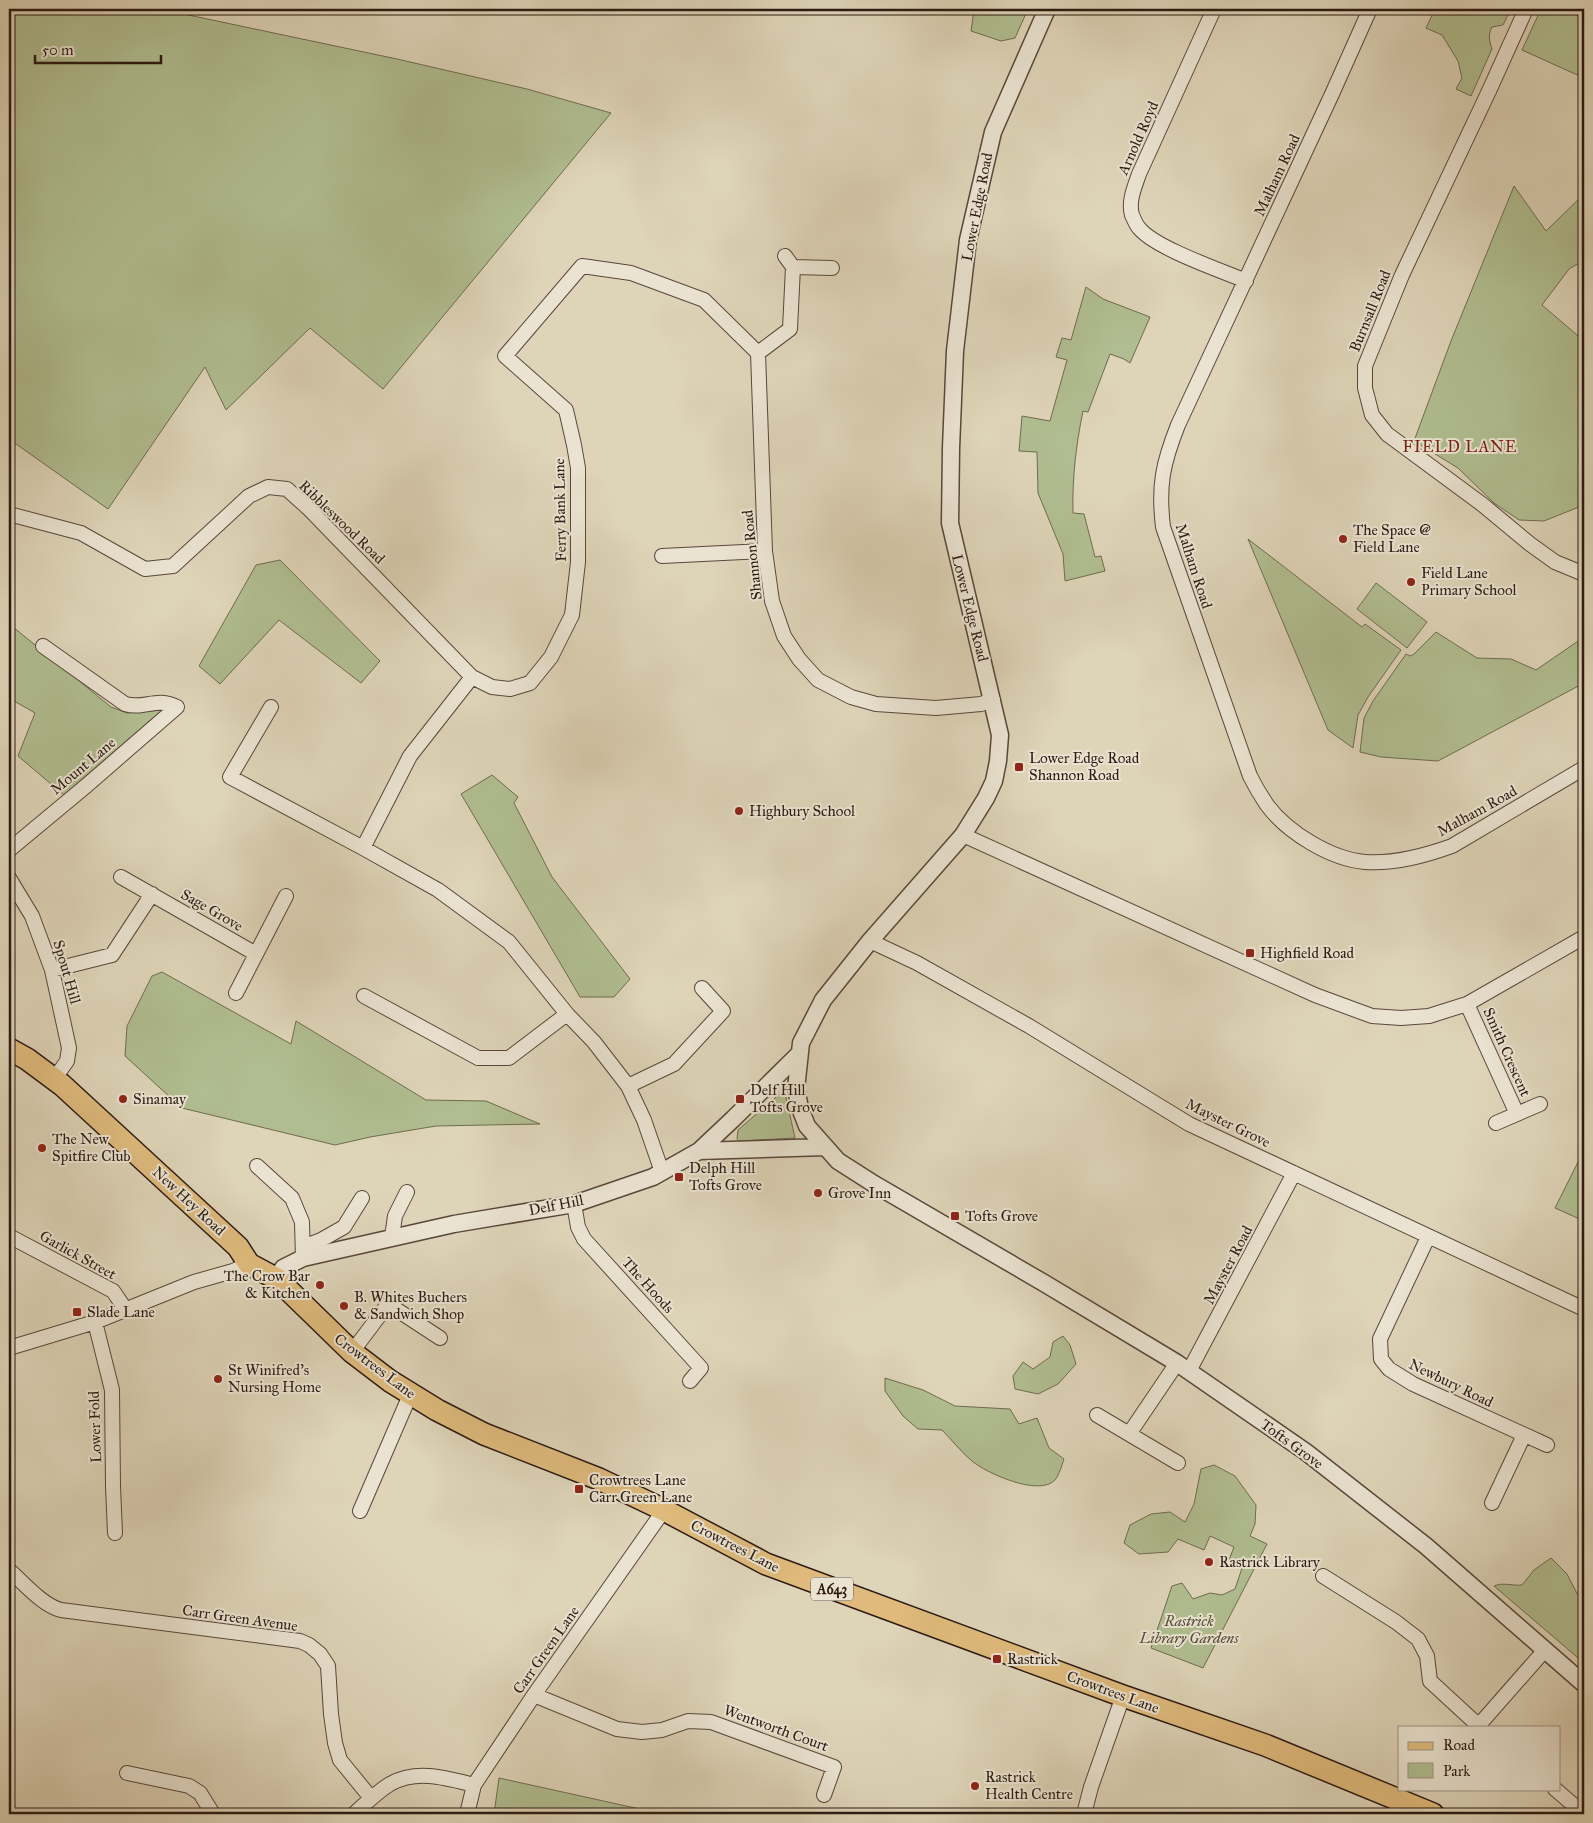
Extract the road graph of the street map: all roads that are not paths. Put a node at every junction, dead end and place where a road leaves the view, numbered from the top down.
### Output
1 (1047, 9) edge
2 (1214, 9) edge
3 (1370, 9) edge
4 (1526, 9) edge
5 (832, 268) dead end
6 (1246, 281) junction
7 (758, 353) junction
8 (9, 514) edge
9 (765, 551) junction
10 (662, 556) dead end
11 (1584, 574) edge
12 (43, 646) dead end
13 (472, 677) junction
14 (992, 700) junction
15 (272, 707) dead end
16 (1584, 768) edge
17 (963, 835) junction
18 (363, 848) junction
19 (9, 850) edge
20 (121, 877) dead end
21 (9, 878) edge
22 (152, 894) junction
23 (286, 896) dead end
24 (1584, 937) edge
25 (870, 941) junction
26 (256, 954) junction
27 (52, 970) junction
28 (702, 988) dead end
29 (236, 993) dead end
30 (364, 996) dead end
31 (1467, 1004) junction
32 (567, 1014) junction
33 (9, 1049) edge
34 (799, 1054) junction
35 (55, 1078) junction
36 (628, 1086) junction
37 (1540, 1104) dead end
38 (1517, 1114) junction
39 (1496, 1123) dead end
40 (825, 1147) junction
41 (699, 1150) junction
42 (257, 1166) dead end
43 (662, 1172) junction
44 (1294, 1173) junction
45 (407, 1192) dead end
46 (362, 1198) dead end
47 (574, 1204) junction
48 (9, 1236) edge
49 (392, 1237) junction
50 (1428, 1237) junction
51 (303, 1252) junction
52 (248, 1264) junction
53 (276, 1279) junction
54 (1584, 1309) edge
55 (126, 1310) junction
56 (95, 1322) junction
57 (440, 1338) dead end
58 (9, 1348) edge
59 (352, 1352) junction
60 (1183, 1367) junction
61 (690, 1381) dead end
62 (410, 1395) junction
63 (1097, 1415) dead end
64 (1129, 1434) junction
65 (1524, 1435) junction
66 (1547, 1445) dead end
67 (1178, 1463) dead end
68 (1492, 1503) dead end
69 (664, 1510) junction
70 (360, 1512) dead end
71 (115, 1533) dead end
72 (9, 1570) edge
73 (1323, 1576) dead end
74 (1544, 1651) junction
75 (1584, 1684) edge
76 (534, 1695) junction
77 (1122, 1696) junction
78 (1479, 1726) edge
79 (127, 1773) dead end
80 (474, 1785) junction
81 (1556, 1790) edge
82 (824, 1795) dead end
83 (371, 1798) junction
84 (213, 1814) edge
85 (354, 1814) edge
86 (467, 1814) edge
87 (1084, 1814) edge
88 (1434, 1814) edge
89 (1584, 1814) edge

1 - 14 street, Lower Edge Road
2 - 6 street, Arnold Royd
3 - 6 street, Malham Road
4 - 11 street, Burnsall Road
5 - 7 street
6 - 16 street, Malham Road
7 - 9 street, Shannon Road
7 - 13 street, Ferry Bank Lane
8 - 13 street, Ribbleswood Road
9 - 10 street
9 - 14 street, Shannon Road
12 - 19 street, Mount Lane
13 - 18 street
14 - 17 street, Lower Edge Road
15 - 18 street
17 - 25 street, Lower Edge Road
17 - 31 street
18 - 32 street
20 - 22 street, Sage Grove
21 - 27 street, Spout Hill
22 - 26 street, Sage Grove
22 - 27 street
23 - 26 street
24 - 31 street
25 - 34 street, Lower Edge Road
25 - 44 street, Mayster Grove
26 - 29 street
27 - 35 street, Spout Hill
28 - 36 street
30 - 32 street
31 - 38 street, Smith Crescent
32 - 36 street
33 - 35 main road, New Hey Road / A643
34 - 40 street, Lower Edge Road
34 - 41 street, Delf Hill
35 - 52 main road, New Hey Road / A643
36 - 43 street
37 - 38 street, Smith Crescent
38 - 39 street, Smith Crescent
40 - 41 street
40 - 60 street, Tofts Grove
41 - 43 street, Delf Hill
42 - 51 street
43 - 47 street, Delf Hill
44 - 50 street, Mayster Grove
44 - 60 street, Mayster Road
45 - 49 street
46 - 51 street
47 - 49 street, Delf Hill
47 - 61 street, The Hoods
48 - 55 street, Garlick Street
49 - 51 street, Delf Hill
50 - 54 street, Mayster Grove
50 - 65 street, Newbury Road
51 - 53 street, Delf Hill
52 - 53 main road, Crowtrees Lane / A643
52 - 55 street
53 - 59 main road, Crowtrees Lane / A643
55 - 56 street
56 - 58 street
56 - 71 street, Lower Fold
57 - 59 street
59 - 62 main road, Crowtrees Lane / A643
60 - 64 street, Mayster Road
60 - 74 street, Tofts Grove
62 - 69 main road, Crowtrees Lane / A643
62 - 70 street
63 - 64 street
64 - 67 street
65 - 66 street, Newbury Road
65 - 68 street
69 - 76 street, Carr Green Lane
69 - 77 main road, Crowtrees Lane / A643
72 - 83 street, Carr Green Avenue
73 - 78 street
74 - 75 street, Tofts Grove
74 - 78 street
76 - 80 street, Carr Green Lane
76 - 82 street, Wentworth Court
77 - 87 street
77 - 88 main road, Crowtrees Lane / A643
79 - 84 street
80 - 83 street
80 - 86 street, Carr Green Lane
81 - 89 street
83 - 85 street

